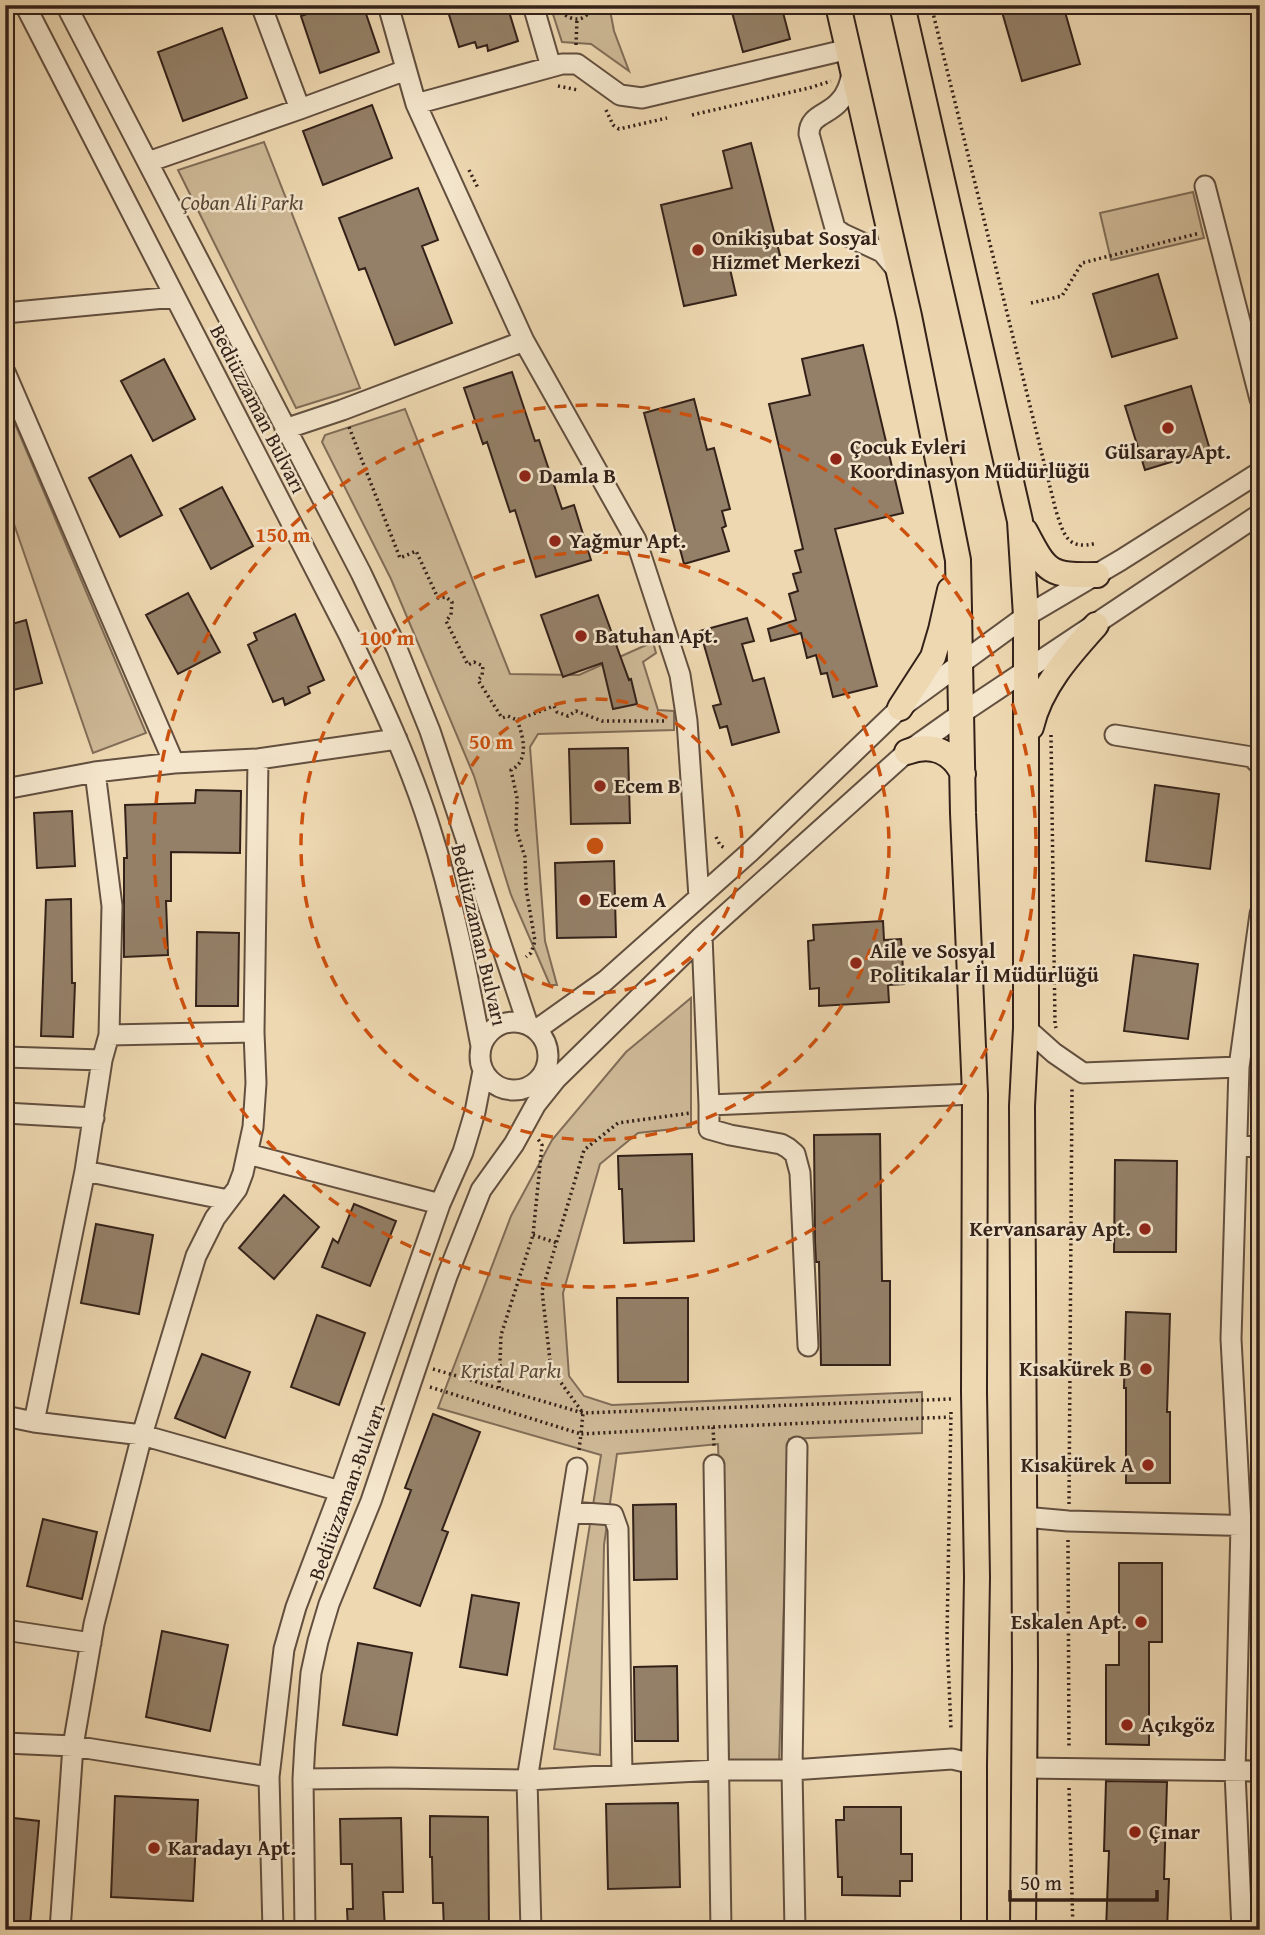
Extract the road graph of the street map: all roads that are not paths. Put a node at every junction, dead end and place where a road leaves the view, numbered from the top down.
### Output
1 (25, 5) edge
2 (66, 5) edge
3 (261, 5) edge
4 (388, 5) edge
5 (533, 5) edge
6 (838, 5) edge
7 (902, 5) edge
8 (846, 66) junction
9 (406, 70) junction
10 (552, 76) junction
11 (416, 104) junction
12 (300, 109) junction
13 (148, 162) junction
14 (1205, 186) dead end
15 (900, 275) junction
16 (175, 297) junction
17 (5, 313) edge
18 (524, 341) junction
19 (5, 372) edge
20 (1260, 398) edge
21 (285, 429) junction
22 (1260, 472) edge
23 (1260, 514) edge
24 (1020, 522) junction
25 (954, 540) junction
26 (1097, 575) junction
27 (1026, 617) junction
28 (1096, 625) junction
29 (961, 664) junction
30 (1026, 671) junction
31 (900, 708) junction
32 (962, 713) junction
33 (1115, 735) dead end
34 (397, 739) junction
35 (907, 752) junction
36 (258, 759) junction
37 (174, 762) junction
38 (1026, 763) junction
39 (1260, 765) edge
40 (95, 772) junction
41 (963, 774) junction
42 (5, 789) edge
43 (699, 897) junction
44 (1260, 914) edge
45 (702, 936) junction
46 (532, 1028) junction
47 (1026, 1028) junction
48 (254, 1032) junction
49 (109, 1035) junction
50 (481, 1046) junction
51 (5, 1057) edge
52 (102, 1060) junction
53 (1239, 1067) junction
54 (483, 1071) junction
55 (542, 1075) junction
56 (975, 1094) junction
57 (536, 1104) junction
58 (5, 1113) edge
59 (709, 1115) junction
60 (94, 1118) junction
61 (1237, 1146) junction
62 (1260, 1147) edge
63 (248, 1154) junction
64 (85, 1171) junction
65 (228, 1200) junction
66 (440, 1204) junction
67 (808, 1346) dead end
68 (5, 1416) edge
69 (34, 1422) junction
70 (142, 1435) junction
71 (797, 1447) dead end
72 (714, 1465) road end
73 (577, 1468) road end
74 (340, 1491) junction
75 (570, 1512) junction
76 (1024, 1517) junction
77 (1250, 1526) edge
78 (5, 1630) edge
79 (90, 1643) junction
80 (5, 1743) edge
81 (73, 1746) junction
82 (963, 1762) junction
83 (1025, 1768) junction
84 (718, 1770) junction
85 (792, 1770) junction
86 (1236, 1772) junction
87 (1260, 1772) edge
88 (622, 1775) junction
89 (269, 1777) junction
90 (303, 1779) junction
91 (527, 1780) junction
92 (60, 1930) edge
93 (273, 1930) edge
94 (305, 1930) edge
95 (531, 1930) edge
96 (720, 1930) edge
97 (795, 1930) edge
98 (974, 1930) edge
99 (1023, 1930) edge
100 (1242, 1930) edge
101 (1249, 1930) edge

1 - 16 street, Bediüzzaman Bulvarı
2 - 13 street, Bediüzzaman Bulvarı
3 - 12 street
4 - 9 street
5 - 10 street
6 - 8 main road
7 - 24 main road
8 - 10 street
8 - 15 main road
8 - 15 street
9 - 11 street
9 - 12 street
10 - 11 street
11 - 18 street
12 - 13 street
13 - 21 street, Bediüzzaman Bulvarı
14 - 20 street
15 - 25 main road
16 - 17 street
16 - 34 street, Bediüzzaman Bulvarı
18 - 21 street
18 - 43 street
19 - 37 street
21 - 46 street, Bediüzzaman Bulvarı
22 - 26 street
23 - 28 street, Bediüzzaman Bulvarı
24 - 26 main road
24 - 27 main road
25 - 29 main road
25 - 31 main road
26 - 27 street
27 - 29 street
27 - 30 main road
28 - 30 street, Bediüzzaman Bulvarı
28 - 38 main road
29 - 31 street
29 - 32 main road
30 - 32 street, Bediüzzaman Bulvarı
30 - 38 main road
31 - 43 street
32 - 35 street, Bediüzzaman Bulvarı
32 - 41 main road
33 - 39 street
34 - 36 street
34 - 50 street, Bediüzzaman Bulvarı
35 - 41 main road
35 - 45 street, Bediüzzaman Bulvarı
36 - 37 street
36 - 48 street
37 - 40 street
38 - 47 main road
40 - 42 street
40 - 49 street
41 - 56 main road
43 - 46 street
44 - 53 street
45 - 57 street, Bediüzzaman Bulvarı
45 - 59 street
46 - 50 street
46 - 55 street
47 - 53 street
47 - 76 main road
48 - 49 street
48 - 63 street
49 - 52 street
50 - 54 street
51 - 52 street
52 - 60 street
53 - 61 street
54 - 55 street
54 - 66 street, Bediüzzaman Bulvarı
55 - 57 street
56 - 59 street
56 - 82 main road
57 - 90 street, Bediüzzaman Bulvarı
58 - 60 street
59 - 67 street
60 - 64 street
61 - 62 street
61 - 77 street
63 - 65 street
63 - 66 street
64 - 65 street
64 - 69 street
65 - 70 street
66 - 74 street, Bediüzzaman Bulvarı
68 - 69 street
69 - 70 street
70 - 74 street
70 - 79 street
71 - 85 street
72 - 84 street
73 - 75 street
74 - 89 street, Bediüzzaman Bulvarı
75 - 88 street
75 - 91 street
76 - 77 street
76 - 83 main road
77 - 86 street
78 - 79 street
79 - 81 street
80 - 81 street
81 - 89 street
81 - 92 street
82 - 85 street
82 - 98 main road
83 - 86 street
83 - 99 main road
84 - 85 street
84 - 88 street
84 - 96 street
85 - 97 street
86 - 87 street
86 - 100 street
88 - 91 street
89 - 93 street, Bediüzzaman Bulvarı
90 - 91 street
90 - 94 street, Bediüzzaman Bulvarı
91 - 95 street
100 - 101 street

